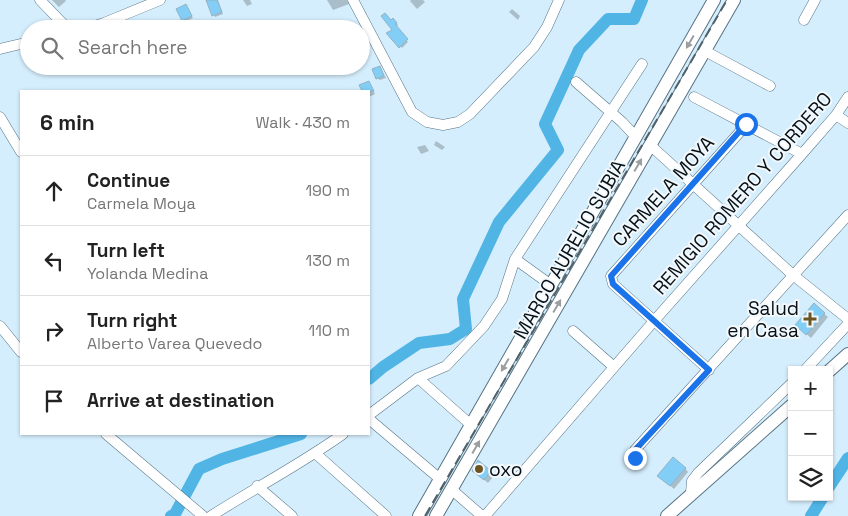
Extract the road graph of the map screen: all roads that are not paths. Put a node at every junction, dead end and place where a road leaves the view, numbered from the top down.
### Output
1 (40, 0) edge
2 (160, 0) edge
3 (353, 0) edge
4 (559, 0) edge
5 (714, 0) edge
6 (734, 0) edge
7 (815, 0) edge
8 (59, 20) edge
9 (111, 20) edge
10 (364, 20) edge
11 (804, 20) dead end
12 (370, 32) edge
13 (20, 44) edge
14 (0, 48) edge
15 (705, 51) junction
16 (642, 64) dead end
17 (576, 82) dead end
18 (770, 86) dead end
19 (694, 97) dead end
20 (847, 102) edge
21 (610, 112) junction
22 (836, 115) junction
23 (0, 117) edge
24 (848, 123) edge
25 (746, 124) junction
26 (636, 137) junction
27 (650, 146) junction
28 (20, 150) edge
29 (802, 154) junction
30 (692, 185) junction
31 (848, 216) edge
32 (738, 226) junction
33 (515, 259) junction
34 (793, 275) junction
35 (551, 285) junction
36 (848, 318) edge
37 (654, 321) junction
38 (848, 324) edge
39 (0, 326) edge
40 (573, 331) dead end
41 (20, 351) edge
42 (848, 354) edge
43 (809, 366) edge
44 (614, 367) junction
45 (833, 367) edge
46 (709, 370) junction
47 (418, 378) junction
48 (788, 388) edge
49 (788, 409) edge
50 (370, 416) edge
51 (370, 418) edge
52 (471, 425) junction
53 (107, 435) edge
54 (342, 435) edge
55 (315, 453) junction
56 (635, 458) dead end
57 (440, 479) junction
58 (258, 486) junction
59 (451, 489) junction
60 (691, 494) junction
61 (203, 516) edge
62 (211, 516) edge
63 (292, 516) edge
64 (386, 516) edge
65 (419, 516) edge
66 (436, 516) edge
67 (484, 516) edge
68 (666, 516) edge

1 - 8 street
2 - 9 street
3 - 10 street
4 - 12 street
5 -> 26 main road, MARCO AURELIO SUBIA
6 - 15 main road, MARCO AURELIO SUBIA
7 - 11 street
13 - 14 street
15 - 18 street
15 - 27 main road, MARCO AURELIO SUBIA
16 - 21 street
17 - 21 street
19 - 25 street
20 - 22 street, REMIGIO ROMERO Y CORDERO
21 - 26 street
21 - 33 street
22 - 24 street
22 - 29 street, REMIGIO ROMERO Y CORDERO
23 - 28 street
25 - 29 street
25 - 30 street, CARMELA MOYA
26 - 35 main road, MARCO AURELIO SUBIA
27 - 30 street
59 -> 27 main road, MARCO AURELIO SUBIA
29 - 32 street, REMIGIO ROMERO Y CORDERO
30 - 32 street
30 - 37 street, CARMELA MOYA
31 - 34 street
32 - 34 street
32 - 37 street, REMIGIO ROMERO Y CORDERO
33 - 35 street
33 - 47 street
34 - 36 street
34 - 46 street
35 -> 52 main road, MARCO AURELIO SUBIA
37 - 44 street, REMIGIO ROMERO Y CORDERO
37 - 46 street
38 - 43 street
39 - 41 street
40 - 44 street
42 - 45 main road
44 - 67 street, REMIGIO ROMERO Y CORDERO
46 - 56 street
47 - 50 street
47 - 52 street
48 - 60 street
49 - 60 main road
51 - 57 street
52 - 57 main road, MARCO AURELIO SUBIA
53 - 61 street
54 - 55 street
55 - 58 street
55 - 64 street
57 - 65 main road, MARCO AURELIO SUBIA
58 - 62 street
58 - 63 street
59 - 66 main road, MARCO AURELIO SUBIA
59 - 67 street
60 - 68 main road

